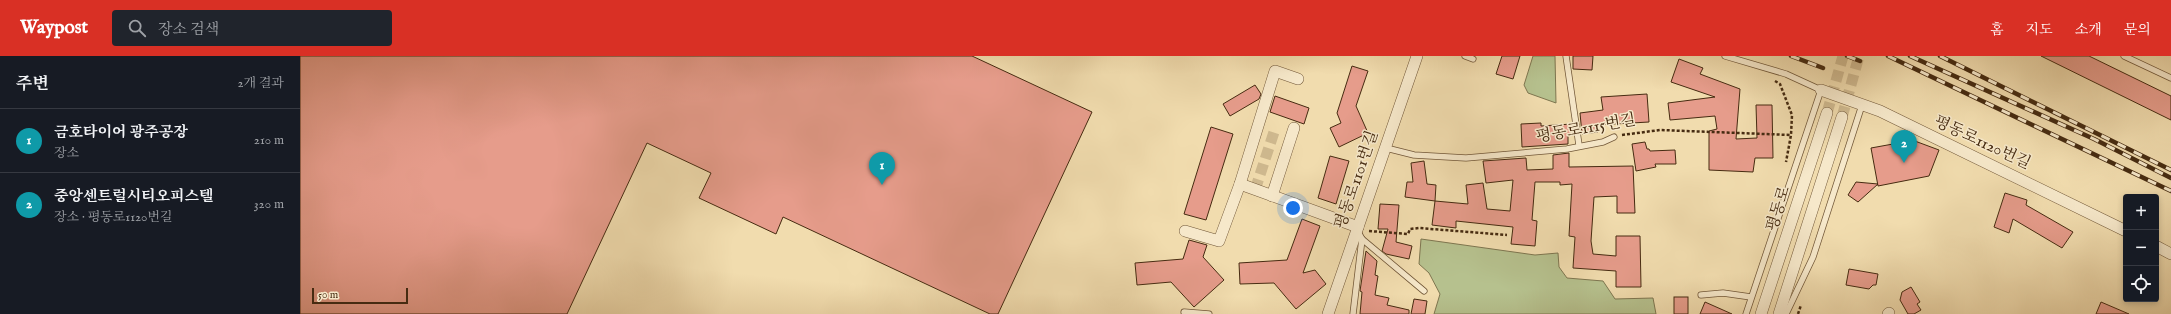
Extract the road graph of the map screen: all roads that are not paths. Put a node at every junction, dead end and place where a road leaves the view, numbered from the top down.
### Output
1 (1417, 56) edge
2 (1465, 56) edge
3 (1566, 56) edge
4 (1725, 56) edge
5 (2124, 56) edge
6 (1473, 59) dead end
7 (2171, 78) edge
8 (1298, 79) dead end
9 (1821, 90) junction
10 (1862, 105) junction
11 (1827, 113) tunnel mouth
12 (1842, 117) tunnel mouth
13 (1294, 128) dead end
14 (1614, 137) road end
15 (1579, 145) junction
16 (1386, 148) junction
17 (1240, 184) junction
18 (1272, 196) junction
19 (2124, 230) edge
20 (1185, 231) dead end
21 (1359, 232) junction
22 (2159, 248) edge
23 (2171, 254) edge
24 (1424, 291) dead end
25 (1701, 295) dead end
26 (1752, 297) junction
27 (1184, 312) dead end
28 (1209, 314) edge
29 (1328, 314) edge
30 (1353, 314) edge
31 (1746, 314) edge
32 (1761, 314) edge
33 (1779, 314) edge
34 (1786, 314) edge

1 - 16 street, 평동로1101번길
2 - 6 lane
3 - 15 lane
4 - 9 lane
5 - 7 lane
8 - 17 street
9 - 10 street, 평동로1120번길
9 - 26 lane
10 - 19 street, 평동로1120번길
10 - 34 lane
11 - 32 street, 평동로
12 - 33 street, 평동로
13 - 18 street
14 - 15 lane, 평동로1115번길
15 - 16 lane, 평동로1115번길
16 - 21 street, 평동로1101번길
17 - 18 street
17 - 20 street
18 - 21 street
21 - 24 lane
21 - 29 street, 평동로1101번길
21 - 30 lane
22 - 23 street
25 - 26 lane
26 - 31 lane
27 - 28 lane

